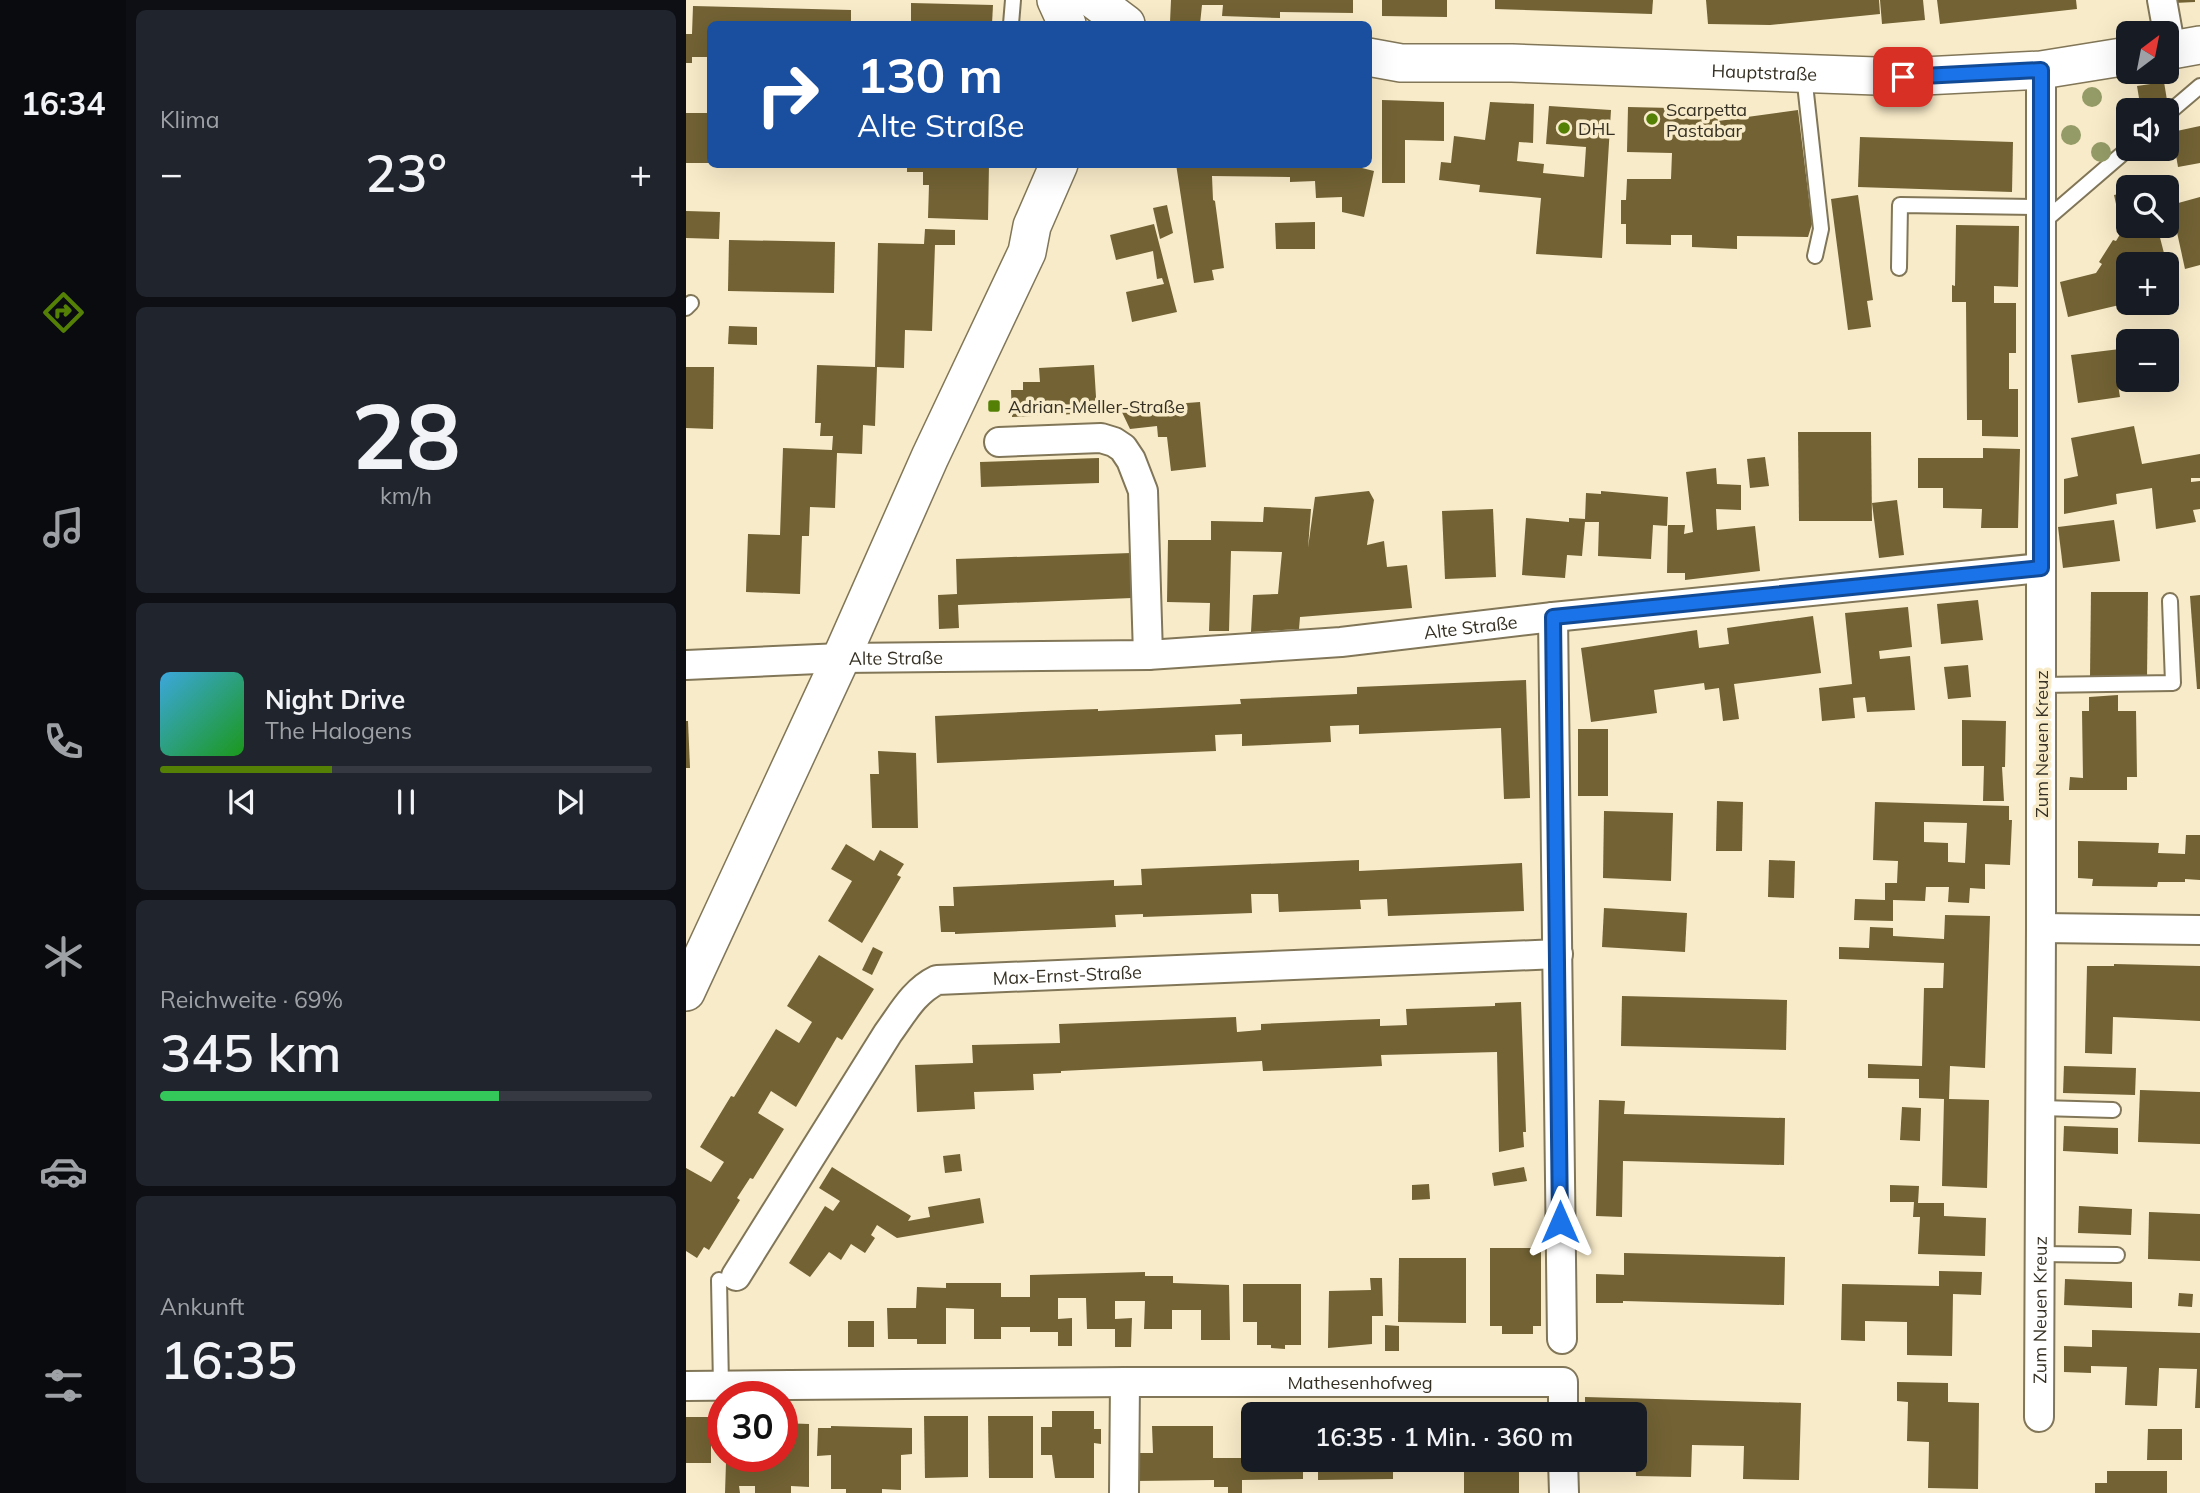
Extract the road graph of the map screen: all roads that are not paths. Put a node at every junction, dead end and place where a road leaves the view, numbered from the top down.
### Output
1 (1013, 0) edge
2 (1056, 0) edge
3 (1094, 0) edge
4 (2162, 0) edge
5 (1011, 21) edge
6 (1066, 21) edge
7 (1122, 21) edge
8 (2169, 21) edge
9 (2116, 58) edge
10 (1379, 63) edge
11 (2041, 70) junction
12 (1804, 75) junction
13 (2200, 86) edge
14 (2179, 104) edge
15 (2116, 158) edge
16 (1059, 168) edge
17 (2041, 216) junction
18 (1815, 256) dead end
19 (1899, 268) dead end
20 (999, 442) dead end
21 (2041, 568) junction
22 (2170, 601) dead end
23 (1553, 617) junction
24 (1148, 655) junction
25 (841, 658) junction
26 (686, 665) edge
27 (2041, 685) junction
28 (2042, 928) junction
29 (2200, 930) edge
30 (1558, 954) junction
31 (686, 992) edge
32 (2040, 1108) junction
33 (2113, 1110) dead end
34 (2040, 1254) junction
35 (2117, 1255) dead end
36 (728, 1278) joint
37 (1562, 1339) dead end
38 (721, 1381) edge
39 (1125, 1382) junction
40 (798, 1385) edge
41 (686, 1386) edge
42 (707, 1386) edge
43 (1563, 1402) edge
44 (2039, 1418) dead end
45 (1563, 1472) edge
46 (1124, 1493) edge
47 (1564, 1493) edge

1 - 5 lane
2 - 6 street
3 - 7 street
4 - 8 street
9 - 11 street, Hauptstraße
10 - 12 street, Hauptstraße
11 - 12 street, Hauptstraße
11 - 17 street, Zum Neuen Kreuz
12 - 18 lane
13 - 14 lane
15 - 17 lane
16 - 25 street
17 - 19 lane
17 - 21 street, Zum Neuen Kreuz
20 - 24 street
21 - 23 street, Alte Straße
21 - 27 street, Zum Neuen Kreuz
22 - 27 lane
23 - 24 street, Alte Straße
23 - 30 street
24 - 25 street, Alte Straße
25 - 26 street, Alte Straße
25 - 31 street
27 - 28 street, Zum Neuen Kreuz
28 - 29 street
28 - 32 street, Zum Neuen Kreuz
30 - 36 street, Max-Ernst-Straße
30 - 37 street
32 - 33 lane
32 - 34 street, Zum Neuen Kreuz
34 - 35 lane
34 - 44 street, Zum Neuen Kreuz
36 - 38 lane
39 - 40 street, Mathesenhofweg
39 - 43 street, Mathesenhofweg
39 - 46 street
41 - 42 street, Mathesenhofweg
45 - 47 street

